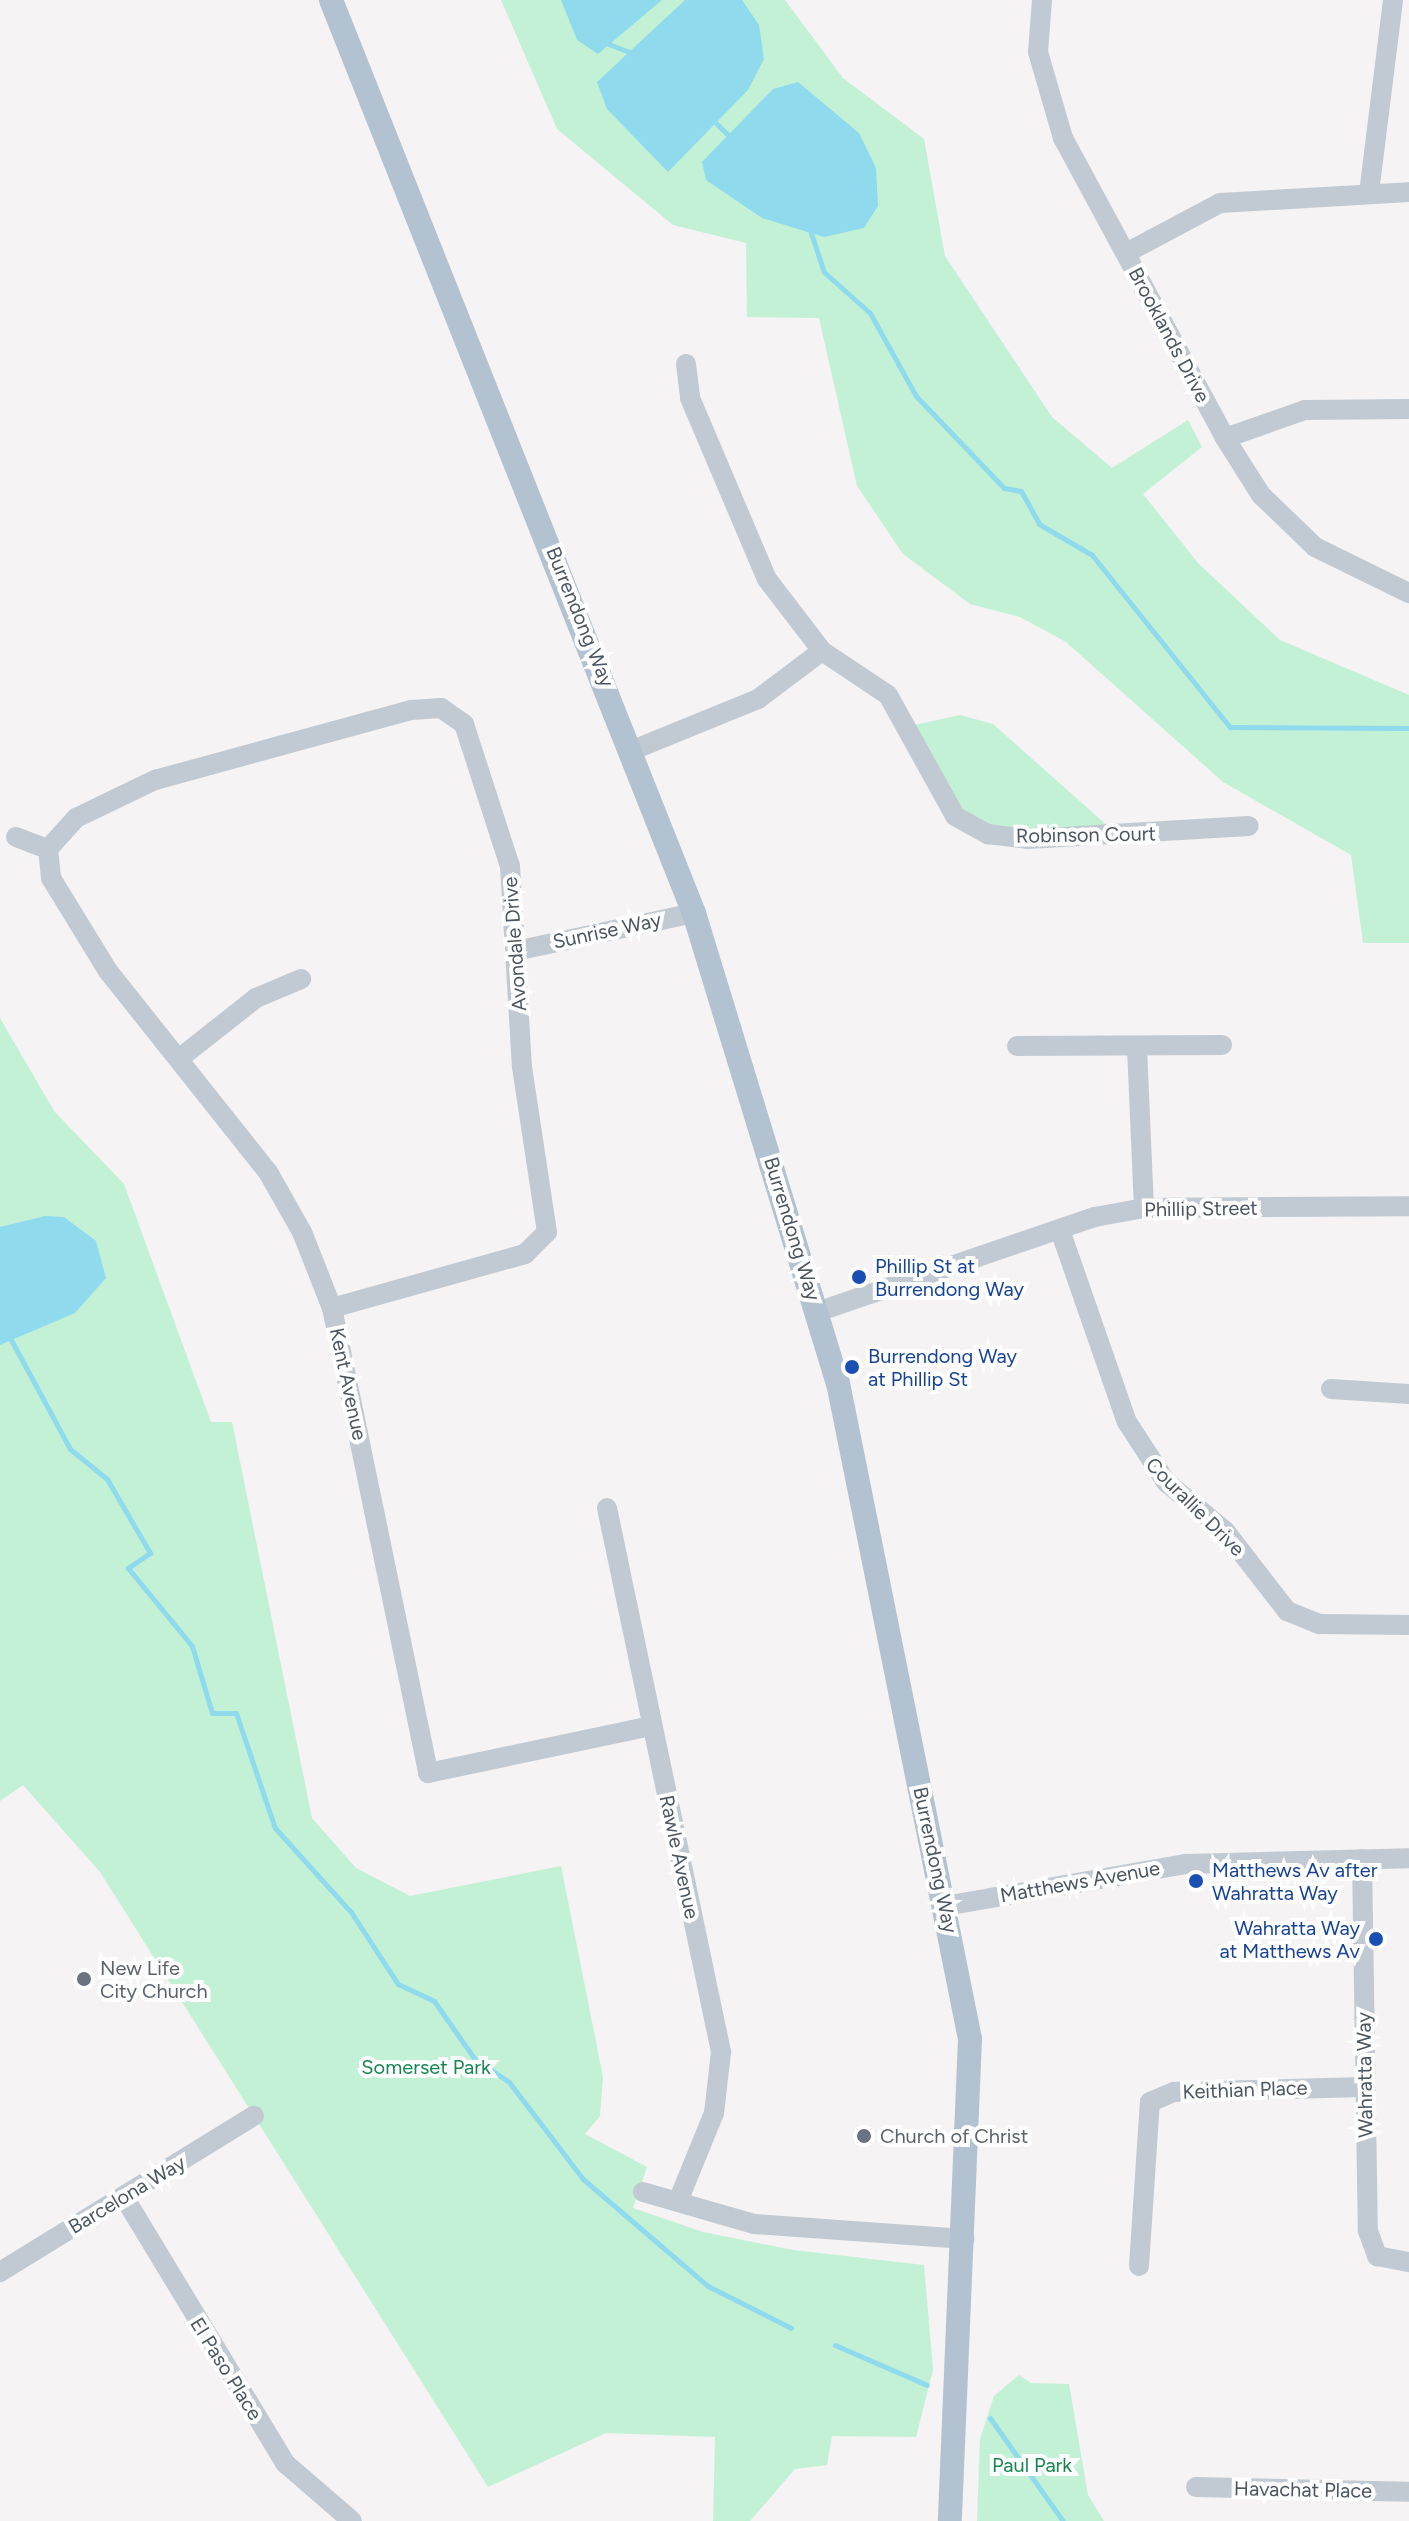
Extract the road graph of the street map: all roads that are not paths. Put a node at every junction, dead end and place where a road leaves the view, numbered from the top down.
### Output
1 (331, 0) edge
2 (1042, 0) edge
3 (1393, 0) edge
4 (1409, 192) edge
5 (1369, 193) junction
6 (1126, 253) junction
7 (686, 364) dead end
8 (1409, 409) edge
9 (1225, 438) junction
10 (1409, 593) edge
11 (822, 651) junction
12 (633, 750) junction
13 (1249, 826) dead end
14 (16, 837) dead end
15 (48, 849) junction
16 (694, 913) junction
17 (520, 950) junction
18 (301, 979) dead end
19 (1222, 1045) dead end
20 (1017, 1046) dead end
21 (1137, 1048) junction
22 (180, 1058) junction
23 (1409, 1206) edge
24 (1144, 1208) junction
25 (1061, 1233) junction
26 (332, 1308) junction
27 (817, 1312) junction
28 (1331, 1389) dead end
29 (1409, 1394) edge
30 (607, 1508) dead end
31 (1409, 1625) edge
32 (651, 1726) junction
33 (1409, 1858) edge
34 (1362, 1859) junction
35 (945, 1906) junction
36 (1364, 2087) junction
37 (254, 2116) dead end
38 (643, 2192) dead end
39 (124, 2197) junction
40 (678, 2201) junction
41 (964, 2239) junction
42 (1409, 2262) edge
43 (1139, 2266) dead end
44 (0, 2272) edge
45 (1196, 2487) dead end
46 (1409, 2492) edge
47 (352, 2521) edge
48 (950, 2521) edge

1 - 12 main road, Burrendong Way
2 - 6 street, Brooklands Drive
3 - 5 street
4 - 5 street
5 - 6 street
6 - 9 street, Brooklands Drive
7 - 11 street, Robinson Court
8 - 9 street
9 - 10 street, Brooklands Drive
11 - 12 street
11 - 13 street, Robinson Court
12 - 16 main road, Burrendong Way
14 - 15 street
15 - 17 street, Avondale Drive
15 - 22 street, Kent Avenue
16 - 17 street, Sunrise Way
16 - 27 main road, Burrendong Way
17 - 26 street, Avondale Drive
18 - 22 street
19 - 21 street
20 - 21 street
21 - 24 street
22 - 26 street, Kent Avenue
23 - 24 street, Phillip Street
24 - 25 street, Phillip Street
25 - 27 street, Phillip Street
25 - 31 street, Courallie Drive
26 - 32 street, Kent Avenue
27 - 35 main road, Burrendong Way
28 - 29 street
30 - 32 street, Rawle Avenue
32 - 40 street, Rawle Avenue
33 - 34 street, Matthews Avenue
34 - 35 street, Matthews Avenue
34 - 36 street, Wahratta Way
35 - 41 main road, Burrendong Way
36 - 42 street, Wahratta Way
36 - 43 street, Keithian Place
37 - 39 street, Barcelona Way
38 - 40 street
39 - 44 street, Barcelona Way
39 - 47 street, El Paso Place
40 - 41 street
41 - 48 main road, Burrendong Way
45 - 46 street, Havachat Place

